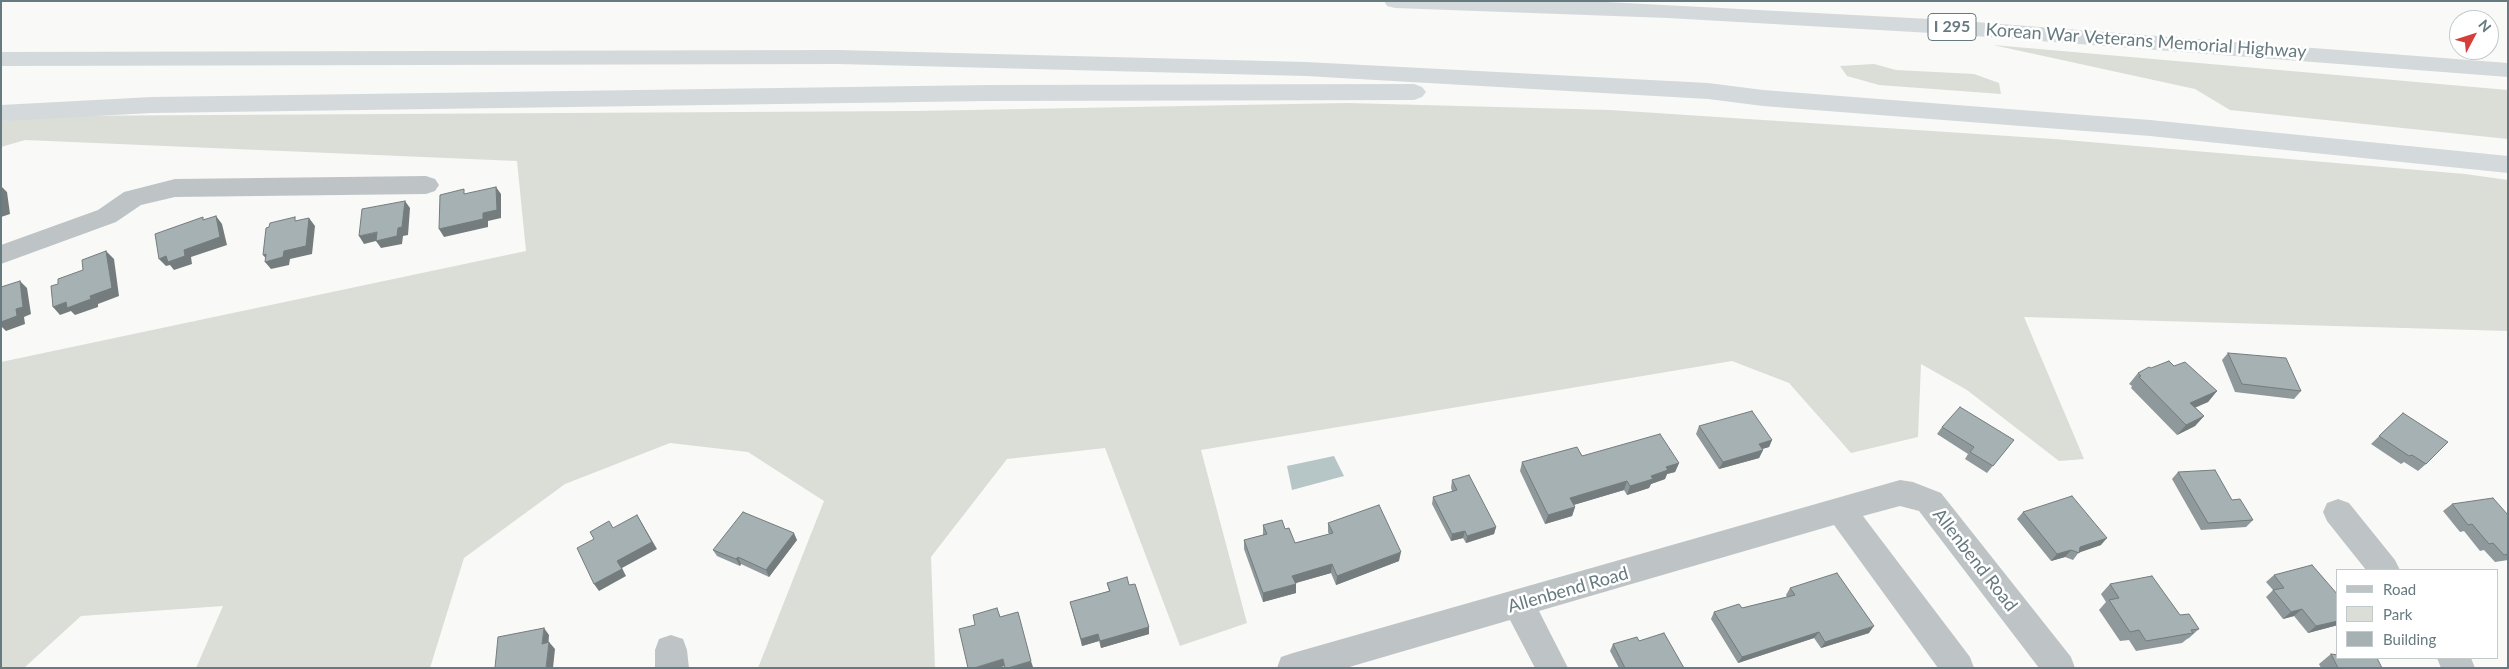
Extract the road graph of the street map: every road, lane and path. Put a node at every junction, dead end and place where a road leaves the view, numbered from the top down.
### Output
1 (1395, 1) edge
2 (1, 60) edge
3 (2508, 70) edge
4 (1763, 98) junction
5 (1, 113) edge
6 (2508, 166) edge
7 (426, 185) dead end
8 (1, 255) edge
9 (1842, 512) junction
10 (2338, 512) dead end
11 (2383, 569) edge
12 (1519, 604) junction
13 (1293, 668) edge
14 (1552, 668) edge
15 (1958, 668) edge
16 (2059, 668) edge

1 - 3 highway, Korean War Veterans Memorial Highway / I 295
2 - 4 highway
4 - 5 highway
4 - 6 highway
7 - 8 street
9 - 12 street, Allenbend Road
9 - 15 street
9 - 16 street, Allenbend Road
10 - 11 street
12 - 13 street, Allenbend Road
12 - 14 street

